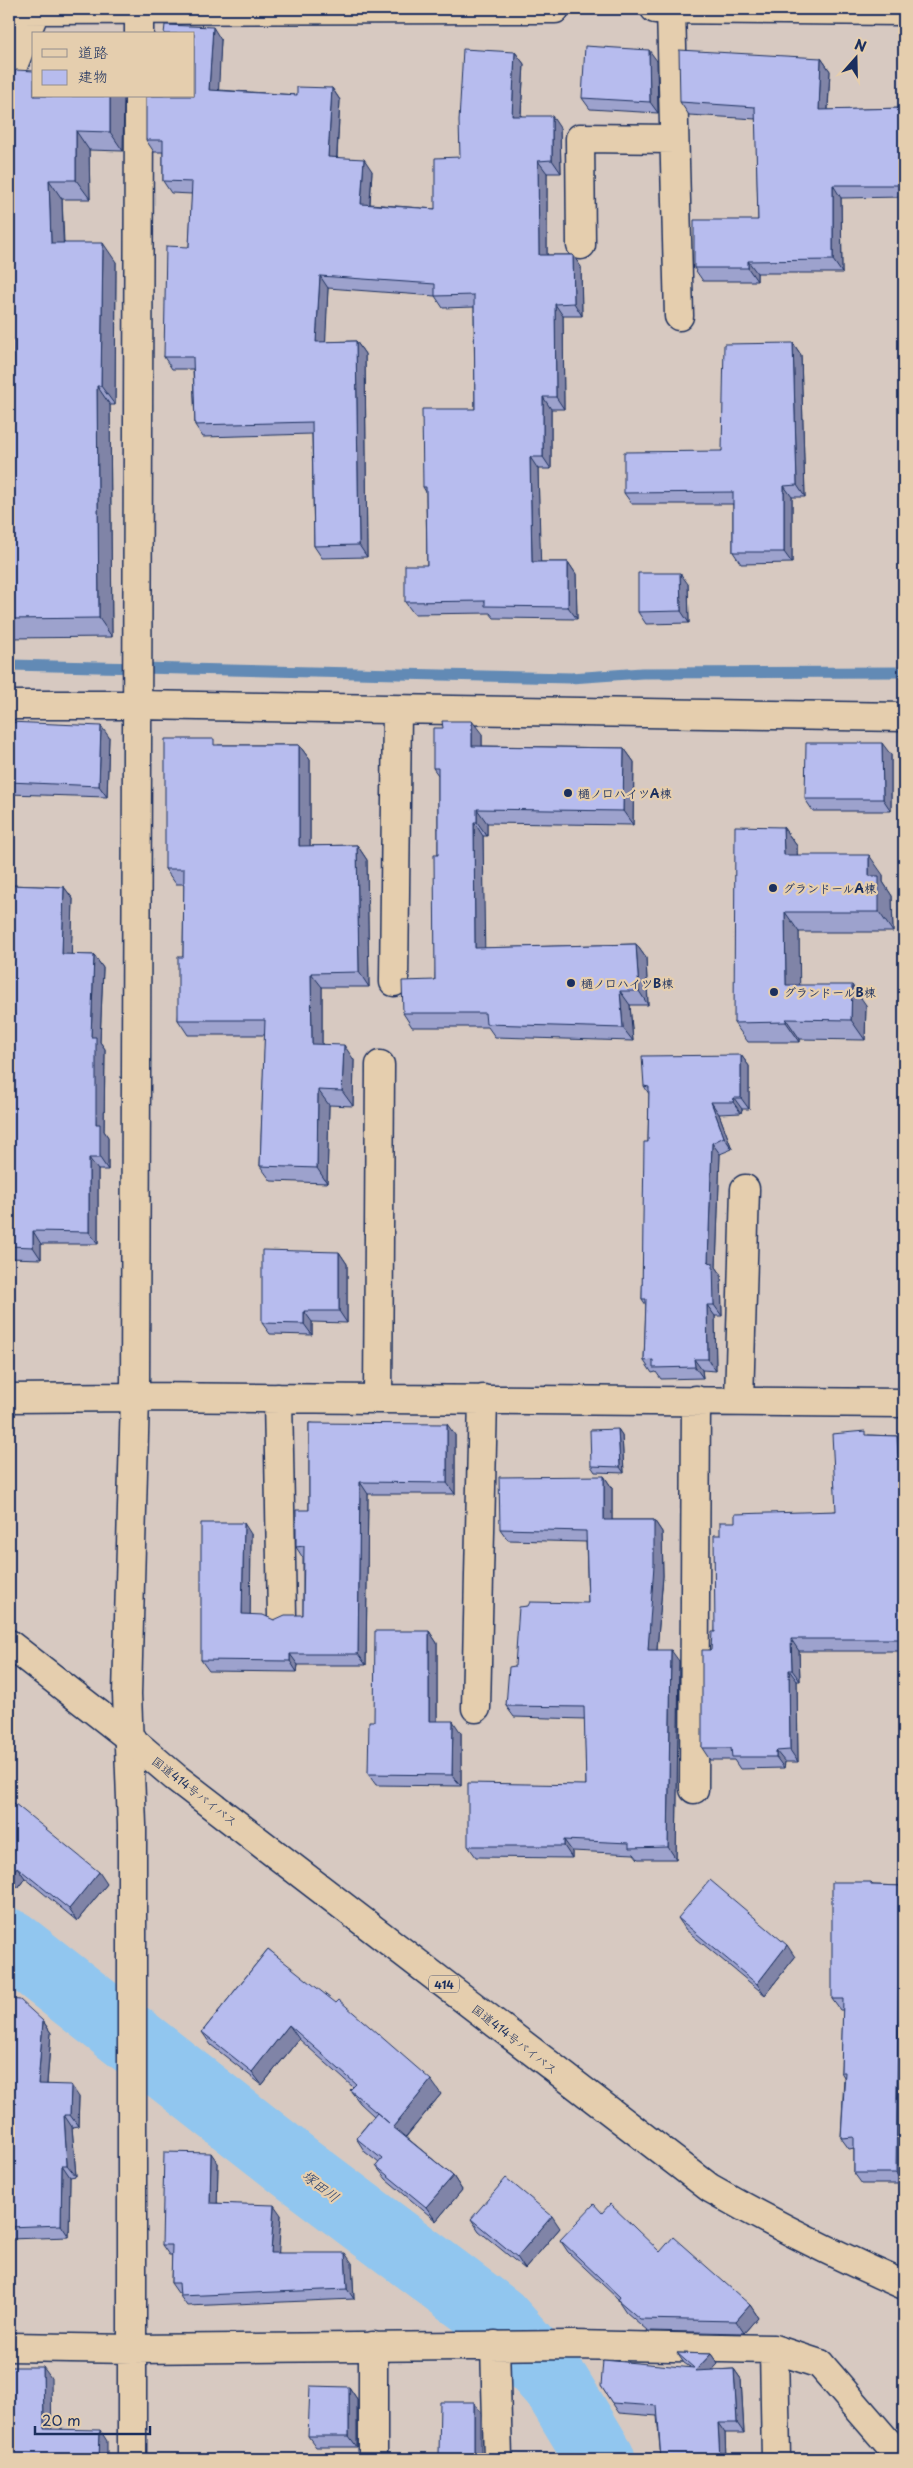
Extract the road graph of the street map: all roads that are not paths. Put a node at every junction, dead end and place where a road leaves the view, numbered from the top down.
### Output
1 (27, 9) edge
2 (393, 9) edge
3 (555, 9) edge
4 (655, 9) edge
5 (671, 9) edge
6 (904, 11) edge
7 (139, 17) edge
8 (9, 76) edge
9 (138, 98) edge
10 (674, 140) junction
11 (581, 245) dead end
12 (679, 316) dead end
13 (9, 705) edge
14 (136, 705) junction
15 (397, 710) junction
16 (904, 717) edge
17 (394, 982) dead end
18 (380, 1065) dead end
19 (745, 1189) dead end
20 (135, 1397) junction
21 (9, 1398) edge
22 (278, 1398) junction
23 (378, 1399) junction
24 (483, 1399) junction
25 (696, 1400) junction
26 (739, 1401) junction
27 (904, 1403) edge
28 (282, 1616) edge
29 (9, 1644) edge
30 (476, 1708) dead end
31 (128, 1736) junction
32 (694, 1789) dead end
33 (904, 2285) edge
34 (374, 2346) junction
35 (487, 2346) junction
36 (9, 2347) edge
37 (133, 2349) junction
38 (774, 2349) junction
39 (132, 2459) edge
40 (374, 2459) edge
41 (498, 2459) edge
42 (776, 2459) edge
43 (902, 2459) edge

1 - 7 main road
1 - 8 main road
2 - 3 main road
2 - 7 main road
4 - 5 main road
5 - 6 main road
5 - 10 main road
9 - 14 main road
10 - 11 main road
10 - 12 main road
13 - 14 main road
14 - 15 main road
14 - 20 main road
15 - 16 main road
15 - 17 main road
18 - 23 main road
19 - 26 main road
20 - 21 main road
20 - 22 main road
20 - 31 main road
22 - 23 main road
22 - 28 main road
23 - 24 main road
24 - 25 main road
24 - 30 main road
25 - 26 main road
25 - 32 main road
26 - 27 main road
29 - 31 main road, 国道414号バイパス / 414
31 - 33 main road, 国道414号バイパス / 414
31 - 37 main road
34 - 35 main road
34 - 37 main road
34 - 40 main road
35 - 38 main road
35 - 41 main road
36 - 37 main road
37 - 39 main road
38 - 42 main road
38 - 43 main road

